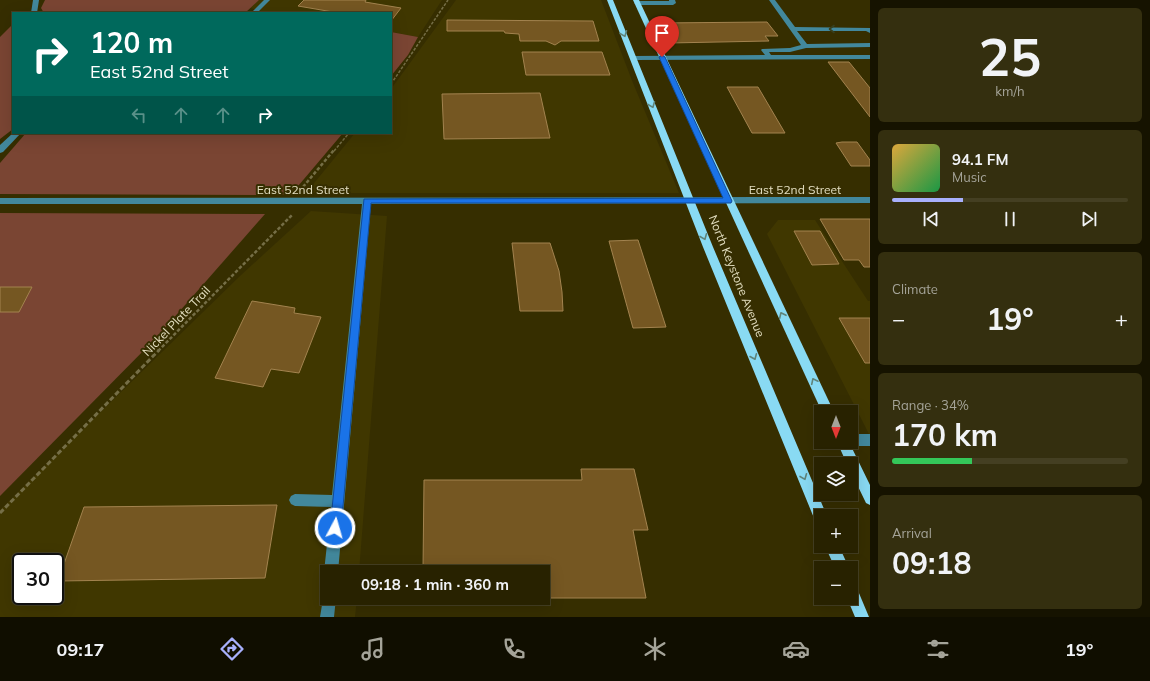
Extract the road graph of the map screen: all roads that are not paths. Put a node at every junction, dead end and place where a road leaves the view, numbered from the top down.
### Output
1 (36, 0) edge
2 (267, 0) edge
3 (610, 0) edge
4 (672, 0) edge
5 (772, 0) edge
6 (636, 1) edge
7 (34, 12) edge
8 (255, 12) edge
9 (794, 29) junction
10 (870, 31) edge
11 (870, 45) edge
12 (805, 46) junction
13 (662, 57) junction
14 (769, 57) junction
15 (870, 57) edge
16 (633, 58) junction
17 (16, 134) edge
18 (0, 150) edge
19 (870, 200) edge
20 (0, 201) edge
21 (367, 201) junction
22 (690, 201) junction
23 (728, 201) junction
24 (825, 405) edge
25 (858, 440) edge
26 (870, 440) edge
27 (846, 449) edge
28 (870, 499) edge
29 (296, 500) dead end
30 (338, 501) junction
31 (817, 509) edge
32 (332, 565) edge
33 (328, 605) edge
34 (857, 605) edge
35 (327, 617) edge
36 (862, 617) edge

1 - 7 street
2 - 8 street
3 -> 16 main road, North Keystone Avenue
4 - 6 street
5 - 9 street
6 - 13 main road, North Keystone Avenue
10 -> 9 street
9 - 12 street
11 - 12 street
12 - 14 street
13 - 14 street
13 - 16 street
13 - 23 main road, North Keystone Avenue
14 - 15 street
16 -> 22 main road, North Keystone Avenue
17 - 18 street
19 - 23 street, East 52nd Street
20 - 21 street, East 52nd Street
21 - 22 street, East 52nd Street
21 - 30 street
22 - 23 street, East 52nd Street
22 -> 31 main road, North Keystone Avenue
24 -> 23 main road, North Keystone Avenue
25 - 26 street
27 - 28 main road
29 - 30 street
30 - 32 street
33 - 35 street
34 - 36 main road

